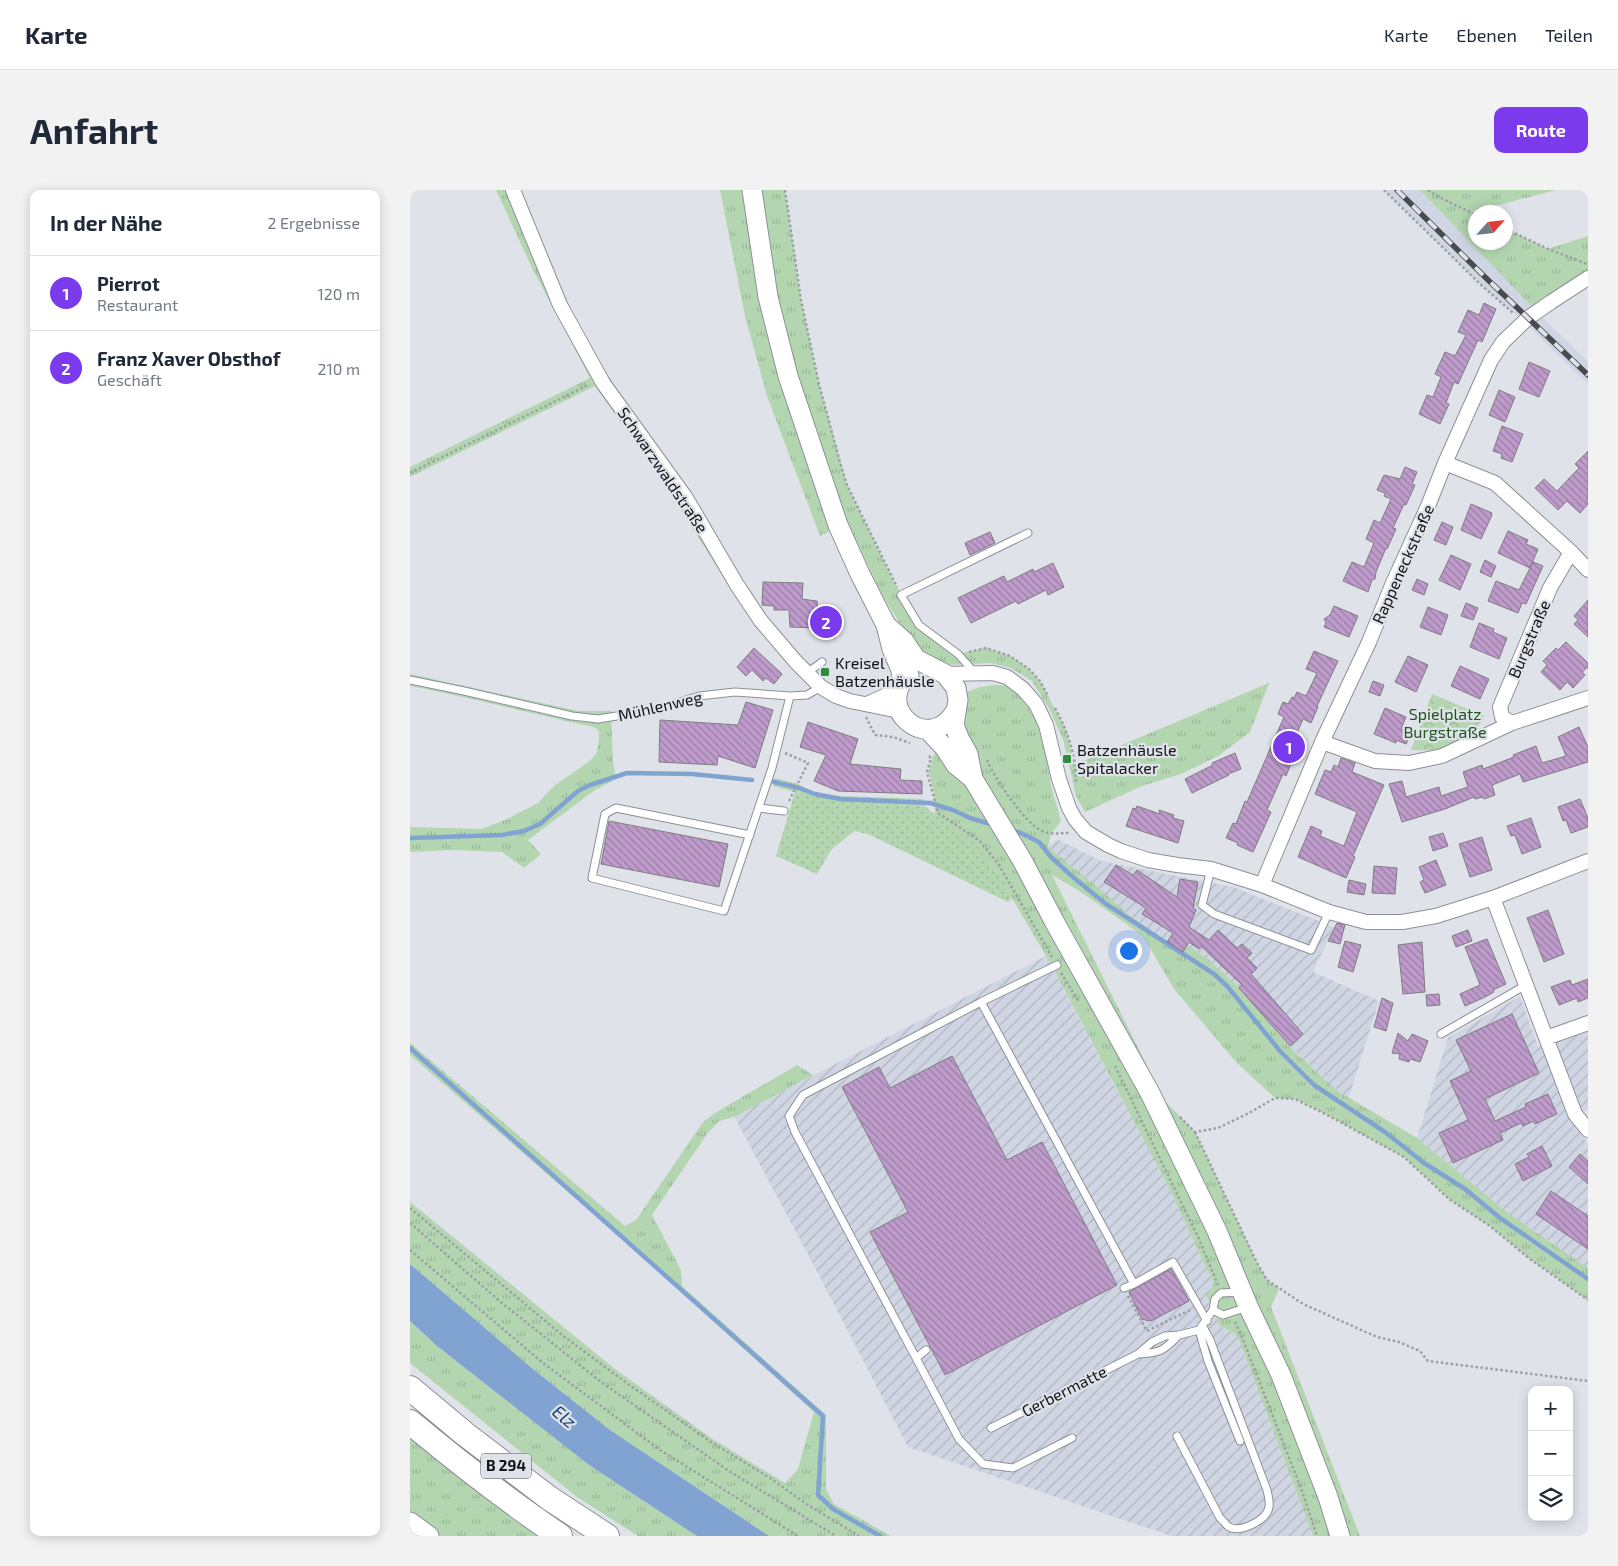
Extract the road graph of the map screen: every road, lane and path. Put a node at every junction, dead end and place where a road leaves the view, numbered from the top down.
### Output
1 (513, 190) edge
2 (752, 190) edge
3 (785, 190) edge
4 (1384, 190) edge
5 (1428, 190) edge
6 (1468, 211) edge
7 (1513, 232) edge
8 (1588, 265) edge
9 (1588, 278) edge
10 (1524, 322) junction
11 (600, 378) junction
12 (1445, 463) junction
13 (410, 473) edge
14 (1028, 533) dead end
15 (1571, 552) junction
16 (1588, 570) edge
17 (901, 595) junction
18 (886, 625) junction
19 (822, 662) dead end
20 (939, 672) junction
21 (807, 674) junction
22 (977, 674) junction
23 (410, 680) edge
24 (821, 686) junction
25 (900, 686) junction
26 (790, 696) junction
27 (1588, 698) edge
28 (956, 703) junction
29 (865, 704) junction
30 (899, 712) junction
31 (1512, 723) junction
32 (928, 730) junction
33 (1322, 742) junction
34 (910, 743) dead end
35 (777, 749) junction
36 (925, 752) dead end
37 (938, 753) junction
38 (987, 759) dead end
39 (973, 779) junction
40 (794, 791) dead end
41 (759, 808) junction
42 (784, 811) dead end
43 (1086, 832) junction
44 (750, 835) junction
45 (1588, 861) edge
46 (1211, 869) junction
47 (1262, 885) junction
48 (1493, 898) junction
49 (1329, 912) junction
50 (1057, 965) junction
51 (1526, 984) junction
52 (982, 1002) junction
53 (1081, 1006) dead end
54 (1588, 1023) edge
55 (1441, 1034) dead end
56 (1546, 1038) junction
57 (1114, 1066) dead end
58 (1179, 1116) dead end
59 (1588, 1130) edge
60 (1195, 1132) junction
61 (410, 1208) edge
62 (410, 1223) edge
63 (410, 1250) edge
64 (1134, 1284) junction
65 (1124, 1288) joint
66 (1221, 1293) junction
67 (1246, 1299) junction
68 (1588, 1300) edge
69 (1198, 1306) junction
70 (1213, 1310) junction
71 (1230, 1313) junction
72 (1202, 1326) junction
73 (1179, 1335) junction
74 (926, 1350) dead end
75 (1138, 1354) junction
76 (916, 1358) junction
77 (1588, 1380) edge
78 (410, 1388) edge
79 (410, 1422) edge
80 (991, 1428) dead end
81 (1177, 1436) dead end
82 (1072, 1438) dead end
83 (1240, 1440) dead end
84 (410, 1522) edge
85 (429, 1536) edge
86 (560, 1536) edge
87 (607, 1536) edge
88 (798, 1536) edge
89 (836, 1536) edge
90 (859, 1536) edge
91 (1317, 1536) edge
92 (1340, 1536) edge

1 - 11 street, Schwarzwaldstraße
2 - 18 main road
3 - 17 path
4 - 10 path
5 - 6 path
7 - 8 path
9 - 10 street, Rappeneckstraße
10 - 12 street, Rappeneckstraße
11 - 13 path
11 - 21 street, Schwarzwaldstraße
12 - 15 street
12 - 33 street, Rappeneckstraße
14 - 17 lane
15 - 16 street
15 - 31 street, Burgstraße
17 - 22 lane
18 - 20 main road
18 - 25 main road
19 - 21 lane
20 - 22 street
20 - 25 main road
20 - 28 main road
21 - 24 street, Schwarzwaldstraße
22 - 28 street
22 - 43 street
23 - 26 lane, Mühlenweg
24 - 26 lane, Mühlenweg
24 - 29 street, Schwarzwaldstraße
25 - 29 street
25 - 30 main road
26 - 35 lane
27 - 31 street
28 - 32 main road
28 - 39 main road
29 - 30 street, Schwarzwaldstraße
29 - 34 path
30 - 32 main road
31 - 33 street
32 - 37 main road
33 - 47 street, Rappeneckstraße
35 - 40 path
35 - 41 lane
36 - 37 path
37 - 39 main road
37 - 50 path
38 - 43 path
39 - 67 main road
41 - 42 lane
41 - 44 lane
43 - 46 street
44 - 44 lane
45 - 48 street
46 - 47 street
46 - 49 lane
47 - 49 street
48 - 49 street
48 - 51 street
50 - 52 lane
50 - 53 path
51 - 55 lane
51 - 56 street
52 - 64 lane
52 - 76 lane
54 - 56 street
56 - 59 street
57 - 66 path
58 - 60 path
60 - 68 path
60 - 77 path
61 - 90 path
62 - 89 path
63 - 88 path
64 - 65 lane
64 - 69 lane
65 - 69 path
66 - 67 lane
66 - 70 lane
67 - 71 lane
67 - 92 main road
69 - 72 lane
70 - 71 lane
70 - 72 lane
71 - 91 path
72 - 73 lane, Gerbermatte
72 - 81 lane
72 - 83 lane
73 - 75 lane, Gerbermatte
73 - 75 lane, Gerbermatte
74 - 76 lane
75 - 80 lane, Gerbermatte
76 - 82 lane
78 - 87 highway, B 294
79 - 86 highway, B 294
84 - 85 main road

